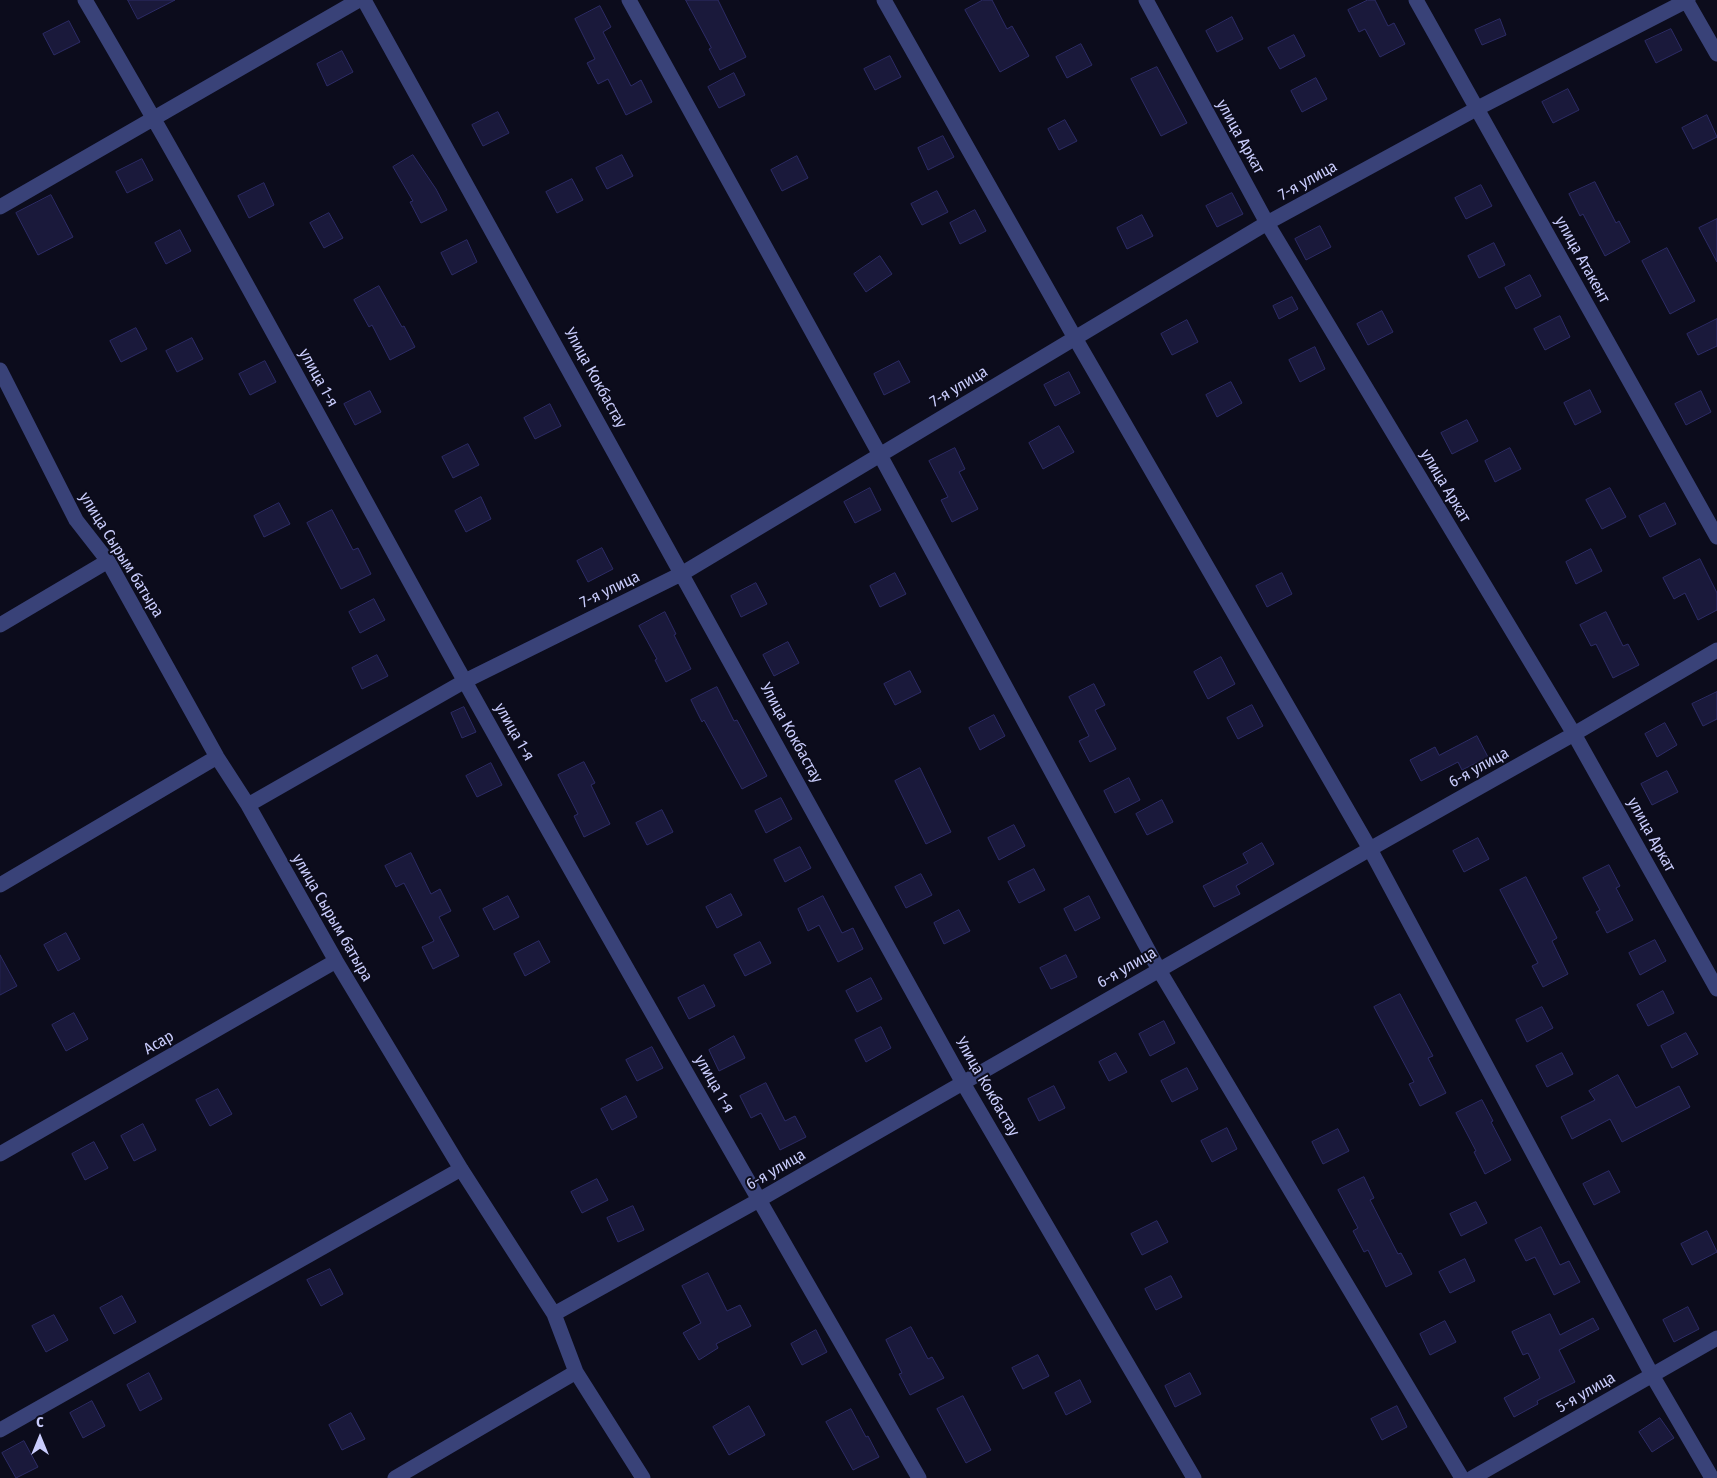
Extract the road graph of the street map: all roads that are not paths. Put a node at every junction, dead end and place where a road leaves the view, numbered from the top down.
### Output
1 (85, 0) edge
2 (360, 0) edge
3 (364, 0) edge
4 (629, 0) edge
5 (884, 0) edge
6 (1146, 0) edge
7 (1416, 0) edge
8 (1687, 0) edge
9 (1717, 54) edge
10 (1478, 108) junction
11 (154, 118) junction
12 (0, 207) edge
13 (1267, 223) junction
14 (1075, 338) junction
15 (0, 370) edge
16 (880, 455) junction
17 (1717, 537) edge
18 (108, 561) junction
19 (683, 573) junction
20 (0, 625) edge
21 (1717, 650) edge
22 (465, 681) junction
23 (1574, 734) junction
24 (217, 756) junction
25 (248, 805) junction
26 (1370, 849) junction
27 (0, 885) edge
28 (336, 962) junction
29 (1159, 970) junction
30 (1717, 989) edge
31 (964, 1083) junction
32 (0, 1154) edge
33 (461, 1169) junction
34 (759, 1200) junction
35 (554, 1314) junction
36 (1717, 1338) edge
37 (576, 1372) junction
38 (1652, 1375) junction
39 (0, 1430) edge
40 (395, 1478) edge
41 (643, 1478) edge
42 (919, 1478) edge
43 (1194, 1478) edge
44 (1462, 1478) edge
45 (1472, 1478) edge
46 (1712, 1478) edge

1 - 11 street, улица 1-я
2 - 11 street
3 - 19 street, Улица Кокбастау
4 - 16 street
5 - 14 street
6 - 13 street, улица Аркат
7 - 10 street, улица Атакент
8 - 9 street
8 - 10 street, 7-я улица
10 - 13 street, 7-я улица
10 - 17 street, улица Атакент
11 - 12 street
11 - 22 street, улица 1-я
13 - 14 street, 7-я улица
13 - 23 street, улица Аркат
14 - 16 street, 7-я улица
14 - 26 street
15 - 18 street, улица Сырым батыра
16 - 19 street, 7-я улица
16 - 29 street
18 - 20 street
18 - 24 street, улица Сырым батыра
19 - 22 street, 7-я улица
19 - 31 street, Улица Кокбастау
21 - 23 street, 6-я улица
22 - 25 street, 7-я улица
22 - 34 street, улица 1-я
23 - 26 street, 6-я улица
23 - 30 street, улица Аркат
24 - 25 street, улица Сырым батыра
24 - 27 street
25 - 28 street, улица Сырым батыра
26 - 29 street, 6-я улица
26 - 38 street
28 - 32 street, Асар
28 - 33 street, улица Сырым батыра
29 - 31 street, 6-я улица
29 - 44 street
31 - 34 street, 6-я улица
31 - 43 street, Улица Кокбастау
33 - 35 street, улица Сырым батыра
33 - 39 street
34 - 35 street, 6-я улица
34 - 42 street, улица 1-я
35 - 37 street, улица Сырым батыра
36 - 38 street, 5-я улица
37 - 40 street
37 - 41 street, улица Сырым батыра
38 - 45 street, 5-я улица
38 - 46 street

